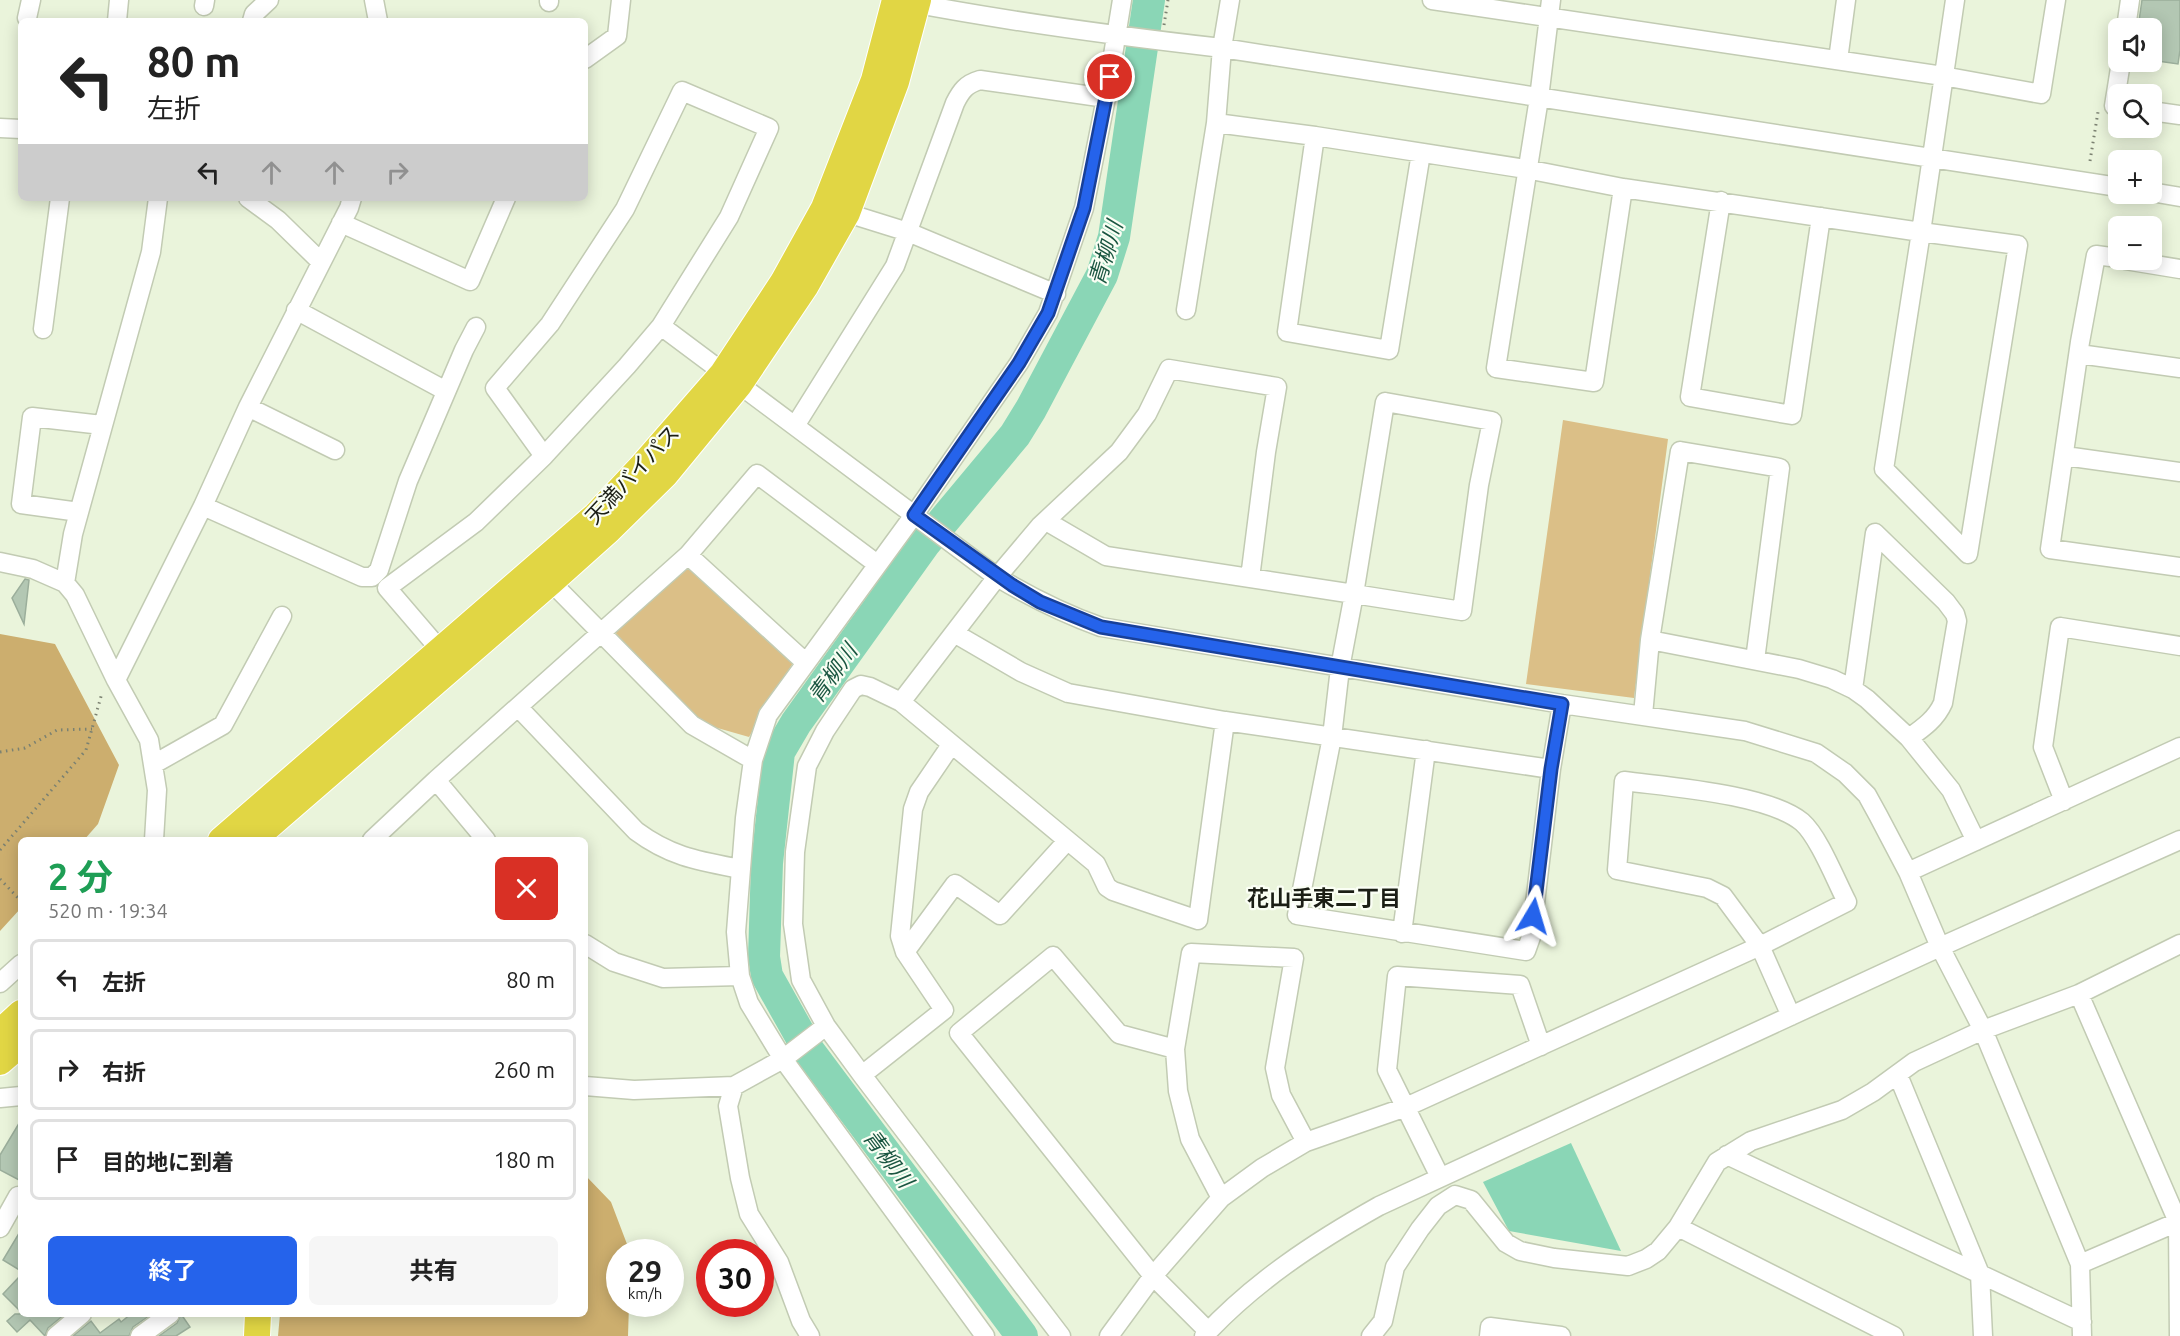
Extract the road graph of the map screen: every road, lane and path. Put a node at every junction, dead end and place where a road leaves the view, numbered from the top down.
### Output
1 (119, 0) edge
2 (268, 0) edge
3 (374, 0) edge
4 (621, 0) edge
5 (1122, 0) edge
6 (1168, 0) edge
7 (1230, 0) edge
8 (1432, 0) edge
9 (1955, 0) edge
10 (2056, 0) edge
11 (2130, 0) edge
12 (907, 1) edge
13 (1842, 1) edge
14 (1550, 8) edge
15 (117, 18) edge
16 (253, 18) edge
17 (377, 18) edge
18 (2127, 18) edge
19 (1121, 36) junction
20 (1162, 41) junction
21 (1222, 48) junction
22 (588, 57) edge
23 (1838, 60) junction
24 (1943, 76) junction
25 (1106, 98) junction
26 (1539, 98) junction
27 (2162, 113) edge
28 (2180, 115) edge
29 (1216, 123) junction
30 (0, 128) edge
31 (18, 129) edge
32 (1315, 136) junction
33 (1421, 153) junction
34 (1932, 158) junction
35 (1526, 170) junction
36 (2108, 185) edge
37 (1623, 188) junction
38 (2162, 194) edge
39 (2180, 197) edge
40 (60, 201) edge
41 (158, 201) edge
42 (252, 201) edge
43 (351, 201) edge
44 (505, 201) edge
45 (1721, 201) junction
46 (847, 213) junction
47 (1821, 217) junction
48 (341, 223) junction
49 (1921, 231) junction
50 (908, 232) junction
51 (2108, 257) edge
52 (321, 261) junction
53 (2162, 266) edge
54 (2180, 269) edge
55 (1056, 294) junction
56 (296, 310) junction
57 (1186, 310) dead end
58 (661, 326) junction
59 (476, 327) dead end
60 (43, 328) dead end
61 (2079, 354) junction
62 (2180, 368) edge
63 (731, 379) junction
64 (446, 391) junction
65 (248, 407) junction
66 (102, 425) junction
67 (795, 426) junction
68 (334, 450) dead end
69 (544, 456) junction
70 (2065, 456) junction
71 (2180, 472) edge
72 (203, 506) junction
73 (79, 512) junction
74 (914, 515) junction
75 (1046, 521) junction
76 (688, 555) junction
77 (0, 562) edge
78 (878, 564) junction
79 (2180, 567) edge
80 (998, 577) junction
81 (1251, 578) junction
82 (551, 582) junction
83 (65, 583) junction
84 (1354, 594) junction
85 (282, 616) dead end
86 (602, 632) junction
87 (954, 633) junction
88 (1650, 640) junction
89 (2180, 646) edge
90 (441, 651) junction
91 (1755, 660) junction
92 (805, 662) junction
93 (1340, 668) junction
94 (116, 680) junction
95 (1852, 689) junction
96 (102, 693) dead end
97 (901, 702) junction
98 (1562, 704) junction
99 (518, 707) junction
100 (1643, 715) junction
101 (1225, 721) junction
102 (92, 729) junction
103 (1332, 736) junction
104 (1909, 738) junction
105 (951, 745) junction
106 (2180, 747) edge
107 (1426, 750) junction
108 (0, 752) edge
109 (753, 760) junction
110 (154, 764) junction
111 (1551, 769) junction
112 (436, 780) junction
113 (2064, 801) junction
114 (154, 837) edge
115 (224, 837) edge
116 (256, 837) edge
117 (375, 837) edge
118 (484, 837) edge
119 (2180, 840) edge
120 (1067, 841) junction
121 (1976, 841) junction
122 (0, 850) edge
123 (741, 869) junction
124 (1908, 873) junction
125 (0, 879) edge
126 (18, 898) edge
127 (1402, 933) junction
128 (588, 946) edge
129 (1760, 946) junction
130 (1940, 947) junction
131 (2179, 948) edge
132 (905, 952) junction
133 (18, 967) edge
134 (740, 976) junction
135 (0, 983) edge
136 (2079, 994) junction
137 (1791, 1016) junction
138 (18, 1017) edge
139 (826, 1026) junction
140 (1983, 1030) junction
141 (0, 1032) edge
142 (1541, 1046) junction
143 (18, 1047) edge
144 (1175, 1049) junction
145 (783, 1059) junction
146 (0, 1062) edge
147 (862, 1075) junction
148 (1898, 1075) junction
149 (588, 1086) edge
150 (734, 1086) junction
151 (18, 1096) edge
152 (0, 1098) edge
153 (1406, 1107) junction
154 (1306, 1142) junction
155 (1727, 1155) junction
156 (1440, 1177) junction
157 (1221, 1198) junction
158 (18, 1200) edge
159 (2179, 1222) edge
160 (1678, 1227) junction
161 (0, 1228) edge
162 (2080, 1264) junction
163 (1980, 1274) junction
164 (1153, 1275) junction
165 (2179, 1314) edge
166 (78, 1317) edge
167 (166, 1317) edge
168 (243, 1317) edge
169 (258, 1317) edge
170 (2082, 1329) edge
171 (1206, 1334) edge
172 (56, 1336) edge
173 (140, 1336) edge
174 (242, 1336) edge
175 (257, 1336) edge
176 (810, 1336) edge
177 (985, 1336) edge
178 (1061, 1336) edge
179 (1109, 1336) edge
180 (1371, 1336) edge
181 (1489, 1336) edge
182 (1561, 1336) edge
183 (1894, 1336) edge
184 (1983, 1336) edge
185 (2179, 1336) edge

1 - 15 street
2 - 16 street
3 - 17 street
4 - 22 street
5 - 19 street
6 - 20 path
7 - 21 street
8 - 14 street
9 - 24 street
10 - 24 street
11 - 18 street
12 - 19 street
12 - 46 highway, 天満バイパス
12 - 63 highway, 天満バイパス
13 - 23 street
14 - 23 street
14 - 26 street
19 - 20 street
19 - 25 street
20 - 21 street
21 - 26 street
21 - 29 street
23 - 24 street
24 - 34 street
25 - 50 street
25 - 55 street
26 - 34 street
26 - 35 street
27 - 28 street
29 - 32 street
29 - 57 street
30 - 31 street
32 - 33 street
32 - 33 street
33 - 35 street
34 - 36 street
34 - 49 street
35 - 37 street
35 - 37 street
37 - 45 street
38 - 39 street
40 - 60 street
41 - 66 street
42 - 52 street
43 - 48 street
44 - 48 street
45 - 47 street
45 - 47 street
46 - 50 street
46 - 63 highway, 天満バイパス
47 - 49 street
48 - 52 street
49 - 49 street
50 - 55 street
50 - 67 street
51 - 61 street
52 - 56 street
53 - 54 street
55 - 74 street
56 - 64 street
56 - 65 street
58 - 63 street
58 - 69 street
58 - 69 street
59 - 64 street
61 - 62 street
61 - 70 street
63 - 67 street
63 - 82 highway, 天満バイパス
63 - 90 highway, 天満バイパス
64 - 72 street
65 - 68 street
65 - 72 street
66 - 73 street
66 - 73 street
67 - 74 street
69 - 90 street
70 - 71 street
70 - 79 street
72 - 94 street
73 - 83 street
74 - 78 street
74 - 80 street
75 - 80 street
75 - 81 street
75 - 81 street
76 - 78 street
76 - 86 street
76 - 92 street
77 - 83 street
78 - 92 street
80 - 87 street
80 - 93 street
81 - 84 street
82 - 86 street
82 - 116 highway, 天満バイパス
83 - 94 street
84 - 84 street
84 - 93 street
85 - 110 street
86 - 99 street
86 - 109 street
87 - 97 street
87 - 101 street
88 - 91 street
88 - 91 street
88 - 100 street
89 - 113 street
90 - 115 highway, 天満バイパス
91 - 95 street
92 - 109 street
93 - 98 street
93 - 103 street
94 - 110 street
95 - 104 street
95 - 104 street
96 - 102 path
97 - 105 street
97 - 139 street
98 - 100 street
98 - 111 street
99 - 112 street
99 - 123 street
100 - 124 street
101 - 103 street
101 - 120 street
102 - 108 path
102 - 122 path
103 - 107 street
103 - 127 street
104 - 121 street
105 - 120 street
105 - 132 street
106 - 113 street
107 - 111 street
107 - 127 street
109 - 123 street
110 - 114 street
111 - 127 street
112 - 117 street
112 - 118 street
113 - 121 street
119 - 130 street
120 - 132 street
121 - 124 street
123 - 134 street
124 - 130 street
125 - 126 path
128 - 134 street
129 - 129 street
129 - 137 street
129 - 142 street
130 - 137 street
130 - 140 street
131 - 136 street
132 - 147 street
133 - 135 street
134 - 145 street
136 - 140 street
136 - 159 street
137 - 156 street
138 - 141 highway
139 - 145 street
139 - 147 street
140 - 148 street
140 - 162 street
142 - 153 street
142 - 153 street
143 - 146 highway
144 - 154 street
144 - 157 street
144 - 164 street
145 - 150 street
145 - 177 street
147 - 178 street
148 - 155 street
148 - 163 street
149 - 150 street
150 - 176 street
151 - 152 street
153 - 154 street
153 - 156 street
154 - 157 street
155 - 160 street
155 - 163 street
156 - 171 street
157 - 164 street
158 - 161 street
159 - 162 street
159 - 165 street
160 - 180 street
160 - 183 street
162 - 170 street
163 - 170 street
163 - 184 street
164 - 171 street
164 - 179 street
165 - 185 street
166 - 172 street
167 - 173 street
168 - 174 highway
169 - 175 highway
181 - 182 street

